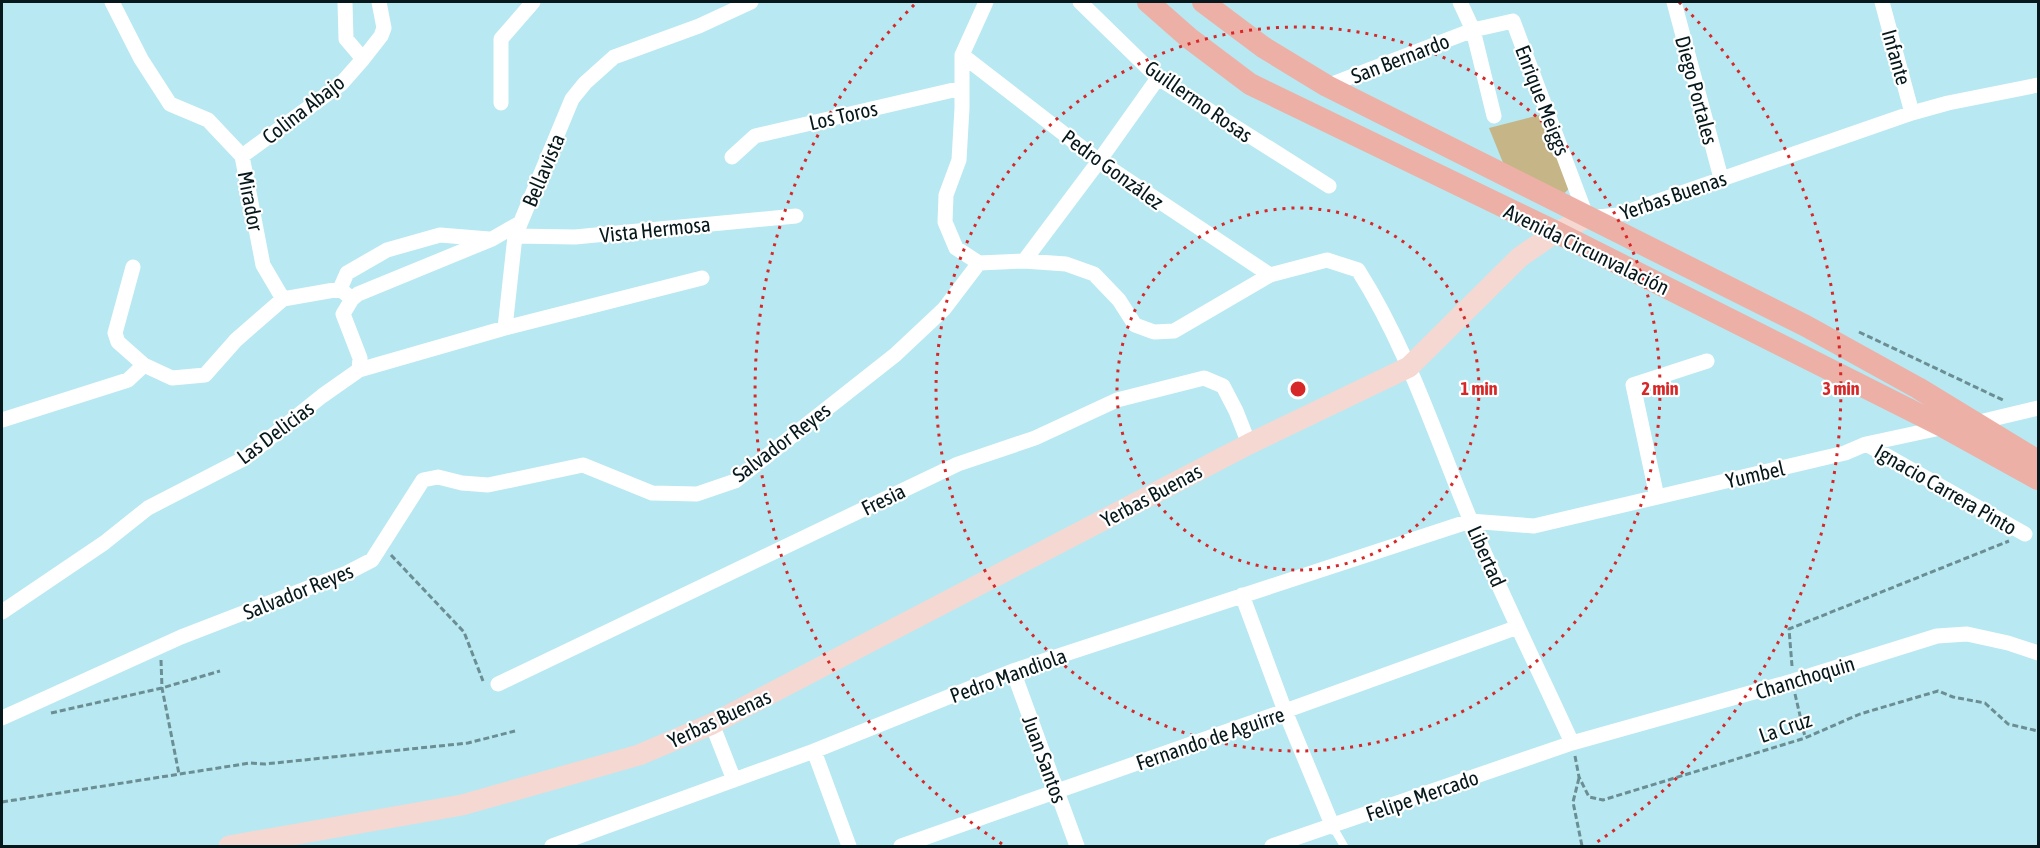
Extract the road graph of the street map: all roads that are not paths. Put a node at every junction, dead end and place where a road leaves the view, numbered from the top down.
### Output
1 (112, 2) edge
2 (345, 2) edge
3 (378, 2) edge
4 (532, 2) edge
5 (752, 2) edge
6 (986, 2) edge
7 (1080, 2) edge
8 (1148, 2) edge
9 (1204, 2) edge
10 (1460, 2) edge
11 (1674, 2) edge
12 (1882, 2) edge
13 (1473, 30) junction
14 (962, 55) junction
15 (363, 59) junction
16 (1158, 78) junction
17 (2038, 85) edge
18 (1327, 86) junction
19 (962, 88) junction
20 (501, 103) dead end
21 (1912, 113) junction
22 (1494, 116) dead end
23 (242, 156) junction
24 (732, 157) dead end
25 (1099, 161) junction
26 (1721, 178) junction
27 (1329, 186) dead end
28 (796, 216) dead end
29 (1587, 218) junction
30 (517, 230) junction
31 (1556, 232) junction
32 (492, 240) junction
33 (1024, 261) junction
34 (979, 263) junction
35 (133, 267) dead end
36 (1270, 275) junction
37 (702, 278) dead end
38 (339, 294) junction
39 (283, 299) junction
40 (505, 328) junction
41 (1707, 361) dead end
42 (144, 365) junction
43 (1409, 367) junction
44 (359, 370) junction
45 (2038, 408) edge
46 (2, 420) edge
47 (1977, 423) junction
48 (1944, 427) junction
49 (1249, 444) junction
50 (1866, 444) junction
51 (2038, 461) edge
52 (2038, 479) edge
53 (1657, 497) junction
54 (1470, 521) junction
55 (2025, 534) road end
56 (1242, 595) junction
57 (2, 612) edge
58 (1518, 627) junction
59 (2038, 653) edge
60 (1013, 671) junction
61 (498, 684) road end
62 (1285, 711) junction
63 (2, 718) edge
64 (712, 724) junction
65 (1572, 742) junction
66 (814, 751) junction
67 (734, 780) junction
68 (1058, 792) junction
69 (1333, 827) junction
70 (281, 842) edge
71 (229, 846) edge
72 (552, 846) edge
73 (849, 846) edge
74 (901, 846) edge
75 (1077, 846) edge
76 (1272, 846) edge
77 (1344, 846) edge

1 - 23 street, Mirador
2 - 15 street, Colina Abajo
3 - 15 street, Colina Abajo
4 - 20 street
5 - 30 street, Bellavista
6 - 14 street
7 - 16 street, Guillermo Rosas
8 - 31 main road, Avenida Circunvalación
9 - 18 main road, Avenida Circunvalación
10 - 13 street
11 - 26 street, Diego Portales
12 - 21 street, Infante
13 - 18 street, San Bernardo
13 - 22 street
13 - 29 street, Enrique Meiggs
14 - 19 street
14 - 25 street, Pedro González
15 - 23 street, Colina Abajo
16 - 25 street
16 - 27 street, Guillermo Rosas
17 - 21 street, Yerbas Buenas
18 - 29 main road, Avenida Circunvalación
19 - 24 street, Los Toros
19 - 34 street
21 - 26 street, Yerbas Buenas
23 - 39 street, Mirador
25 - 33 street
25 - 36 street, Pedro González
26 - 29 street, Yerbas Buenas
28 - 30 street, Vista Hermosa
29 - 31 street, Yerbas Buenas
29 - 47 main road, Avenida Circunvalación
30 - 32 street, Bellavista
30 - 40 street
31 - 43 street, Yerbas Buenas
31 - 48 main road, Avenida Circunvalación
32 - 38 street, Bellavista
32 - 38 street
33 - 34 street
33 - 36 street
34 - 63 street, Salvador Reyes
35 - 42 street
36 - 43 street
37 - 40 street, Las Delicias
38 - 39 street
38 - 44 street
39 - 42 street
40 - 44 street, Las Delicias
41 - 53 street
42 - 46 street
43 - 49 street, Yerbas Buenas
43 - 54 street, Libertad
44 - 57 street, Las Delicias
45 - 47 street, Yumbel
47 - 48 street, Yumbel
47 - 51 main road, Avenida Circunvalación
48 - 50 street, Yumbel
48 - 52 main road, Avenida Circunvalación
49 - 61 street, Fresia
49 - 64 street, Yerbas Buenas
50 - 53 street, Yumbel
50 - 55 street, Ignacio Carrera Pinto
53 - 54 street, Yumbel
54 - 56 street, Pedro Mandiola
54 - 58 street, Libertad
56 - 60 street, Pedro Mandiola
56 - 62 street
58 - 62 street, Fernando de Aguirre
58 - 65 street, Libertad
59 - 65 street, Chanchoquin
60 - 66 street, Pedro Mandiola
60 - 68 street, Juan Santos
62 - 68 street, Fernando de Aguirre
62 - 69 street
64 - 67 street
64 - 70 street, Yerbas Buenas
65 - 69 street, Felipe Mercado
66 - 67 street, Pedro Mandiola
66 - 73 street
67 - 72 street, Pedro Mandiola
68 - 74 street, Fernando de Aguirre
68 - 75 street, Juan Santos
69 - 76 street, Felipe Mercado
69 - 77 lane
70 - 71 street, Yerbas Buenas

